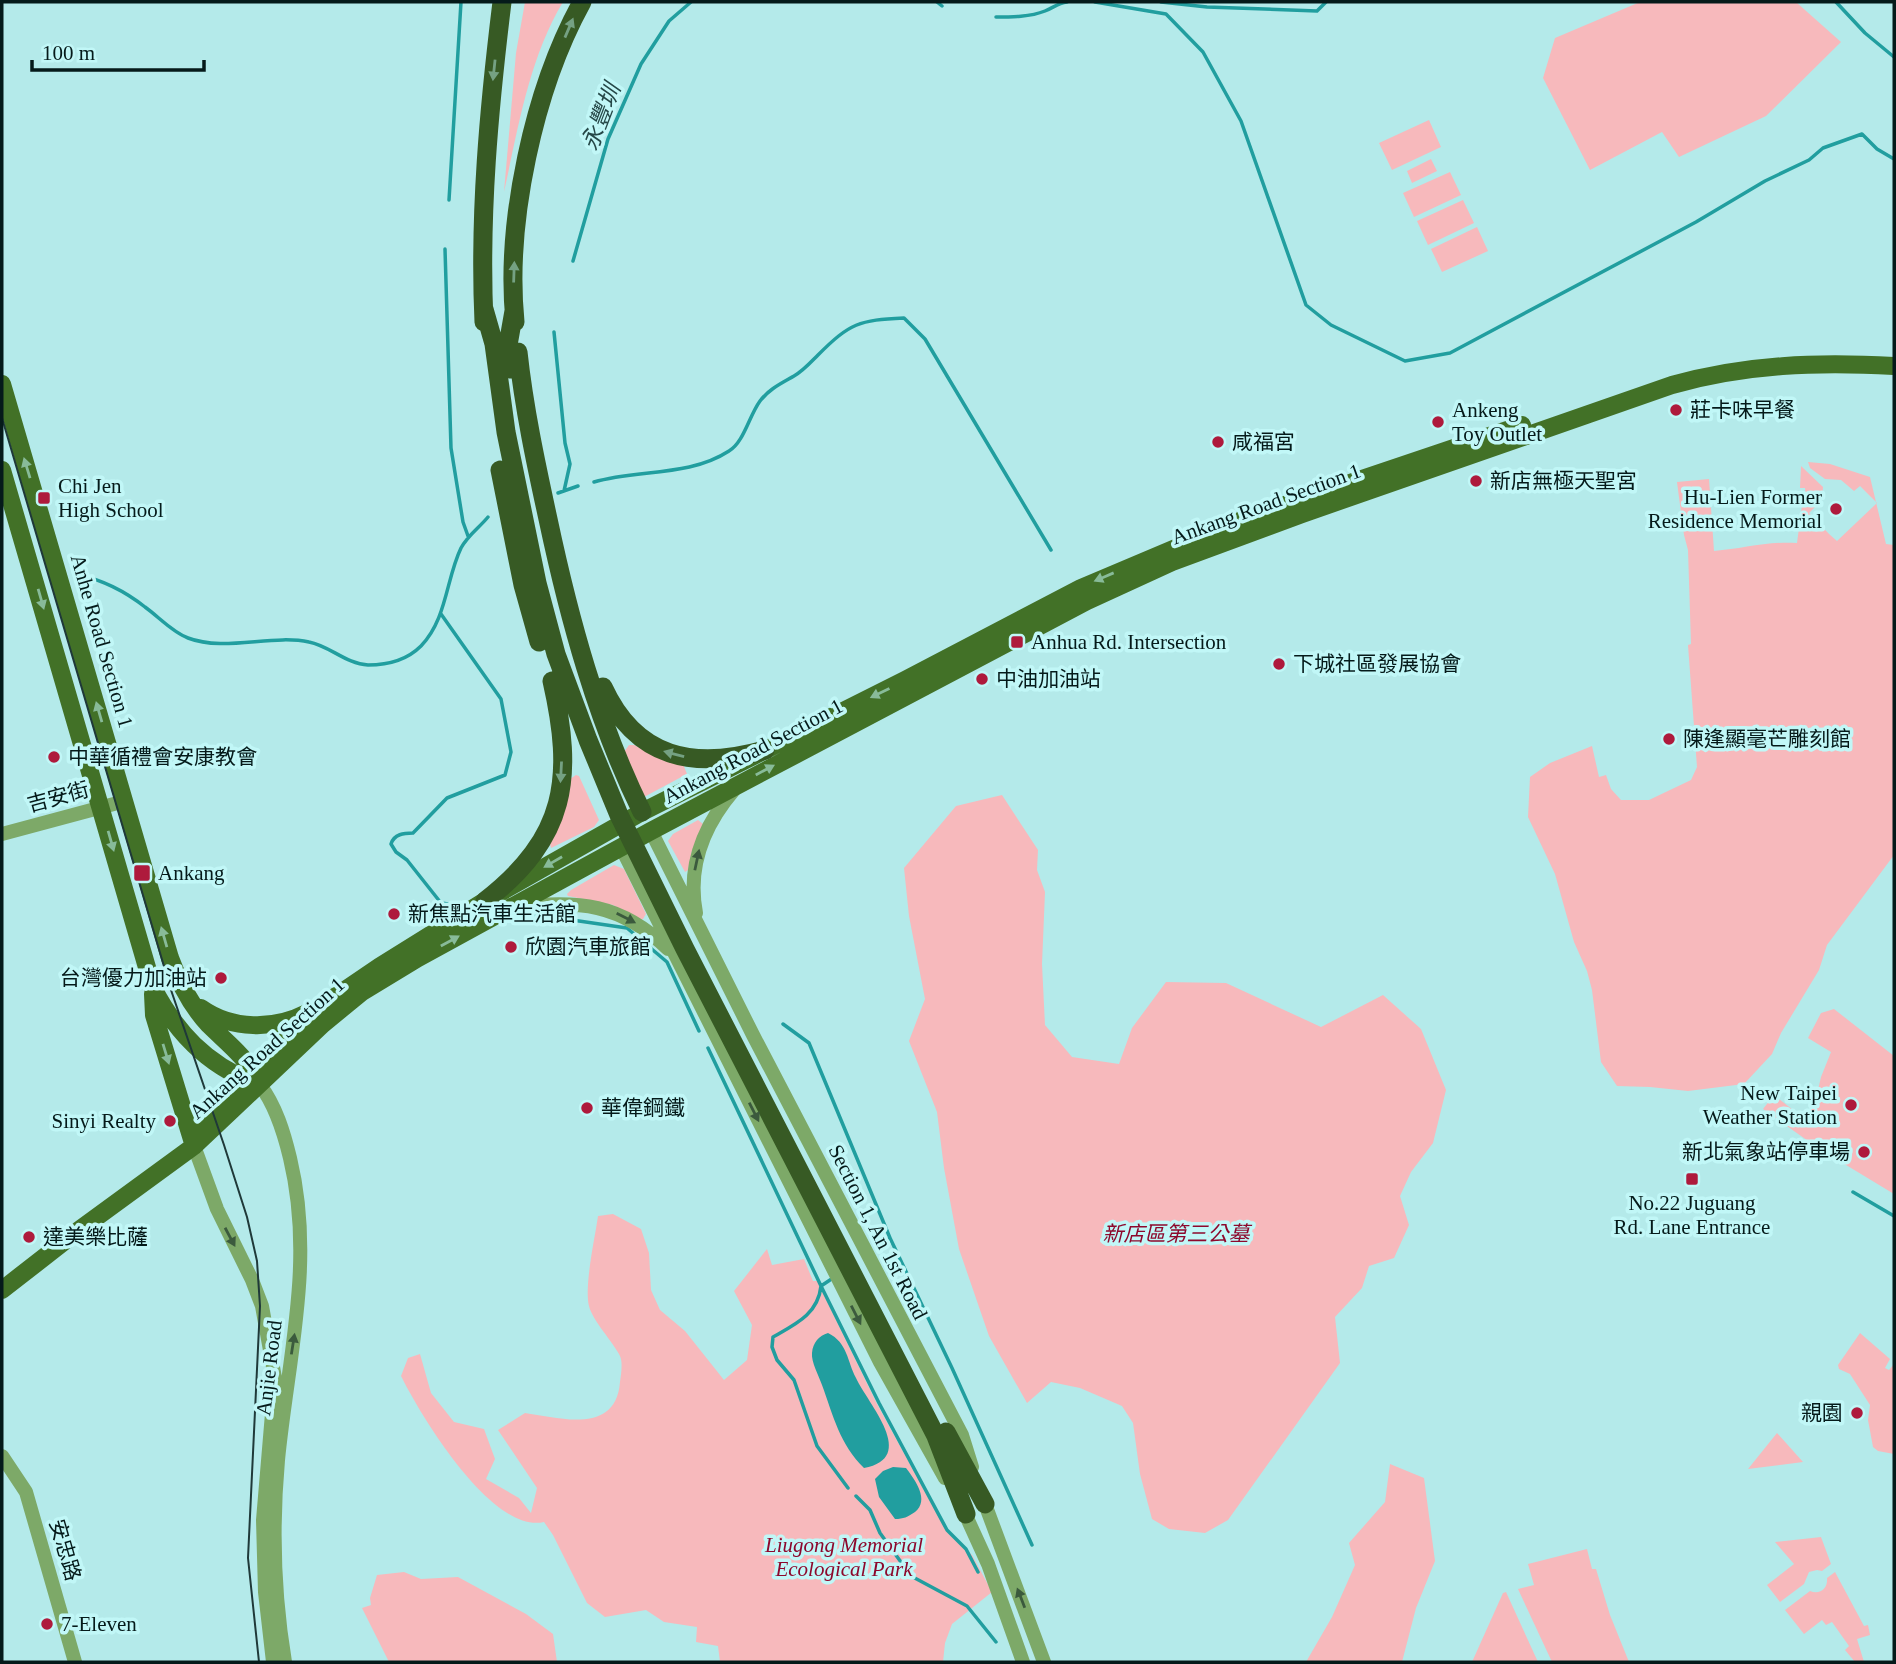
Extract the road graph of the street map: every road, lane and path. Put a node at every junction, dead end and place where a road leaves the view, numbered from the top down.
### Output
1 (502, 2) edge
2 (582, 2) edge
3 (484, 309) junction
4 (514, 311) junction
5 (1894, 359) edge
6 (1894, 366) edge
7 (2, 384) edge
8 (2, 470) edge
9 (572, 619) junction
10 (552, 681) junction
11 (583, 710) junction
12 (765, 750) junction
13 (740, 784) junction
14 (125, 801) junction
15 (101, 808) junction
16 (642, 812) junction
17 (612, 828) junction
18 (651, 831) junction
19 (2, 834) edge
20 (621, 847) junction
21 (485, 901) junction
22 (511, 907) junction
23 (699, 928) junction
24 (677, 958) junction
25 (153, 988) junction
26 (190, 1000) junction
27 (326, 1003) junction
28 (744, 1018) junction
29 (715, 1033) junction
30 (253, 1078) junction
31 (194, 1146) junction
32 (2, 1290) edge
33 (278, 1411) junction
34 (2, 1456) edge
35 (985, 1504) junction
36 (966, 1514) junction
37 (75, 1662) edge
38 (273, 1662) edge
39 (285, 1662) edge
40 (1023, 1662) edge
41 (1044, 1662) edge

1 -> 3 highway
4 -> 2 highway
3 - 10 highway
3 - 11 highway
4 - 9 highway
4 - 11 highway
5 -> 12 main road, Ankang Road Section 1
13 -> 6 main road, Ankang Road Section 1
14 -> 7 main road, Anhe Road Section 1
8 -> 15 main road
12 -> 9 highway
9 - 16 highway
10 - 17 highway
10 -> 21 highway
11 - 35 highway
11 - 36 highway
12 - 16 main road, Ankang Road Section 1
13 - 18 main road, Ankang Road Section 1
23 -> 13 street
14 - 15 street, 吉安街
26 -> 14 main road, Anhe Road Section 1
15 - 19 street, 吉安街
15 -> 25 main road
16 - 17 main road, Ankang Road Section 1
16 - 18 main road
17 - 20 main road
17 -> 21 main road, Ankang Road Section 1
18 - 20 main road, Ankang Road Section 1
18 - 23 street, Section 1, An 1st Road
20 - 22 main road, Ankang Road Section 1
20 - 24 street
21 - 27 main road, Ankang Road Section 1
22 -> 24 street
30 -> 22 main road, Ankang Road Section 1
23 - 28 street, Section 1, An 1st Road
24 - 29 street
25 - 30 main road
25 -> 31 main road
26 - 27 main road
26 - 30 main road, Anhe Road Section 1
27 - 30 main road, Ankang Road Section 1
28 - 29 street
28 - 35 street, Section 1, An 1st Road
29 -> 36 street
30 - 31 main road, Ankang Road Section 1
33 -> 30 street, Anjie Road
31 - 32 main road
31 -> 33 street, Anjie Road
33 - 38 street, Anjie Road
33 - 39 street, Anjie Road
34 - 37 street, 安忠路
41 -> 35 street, Section 1, An 1st Road
36 - 40 street

